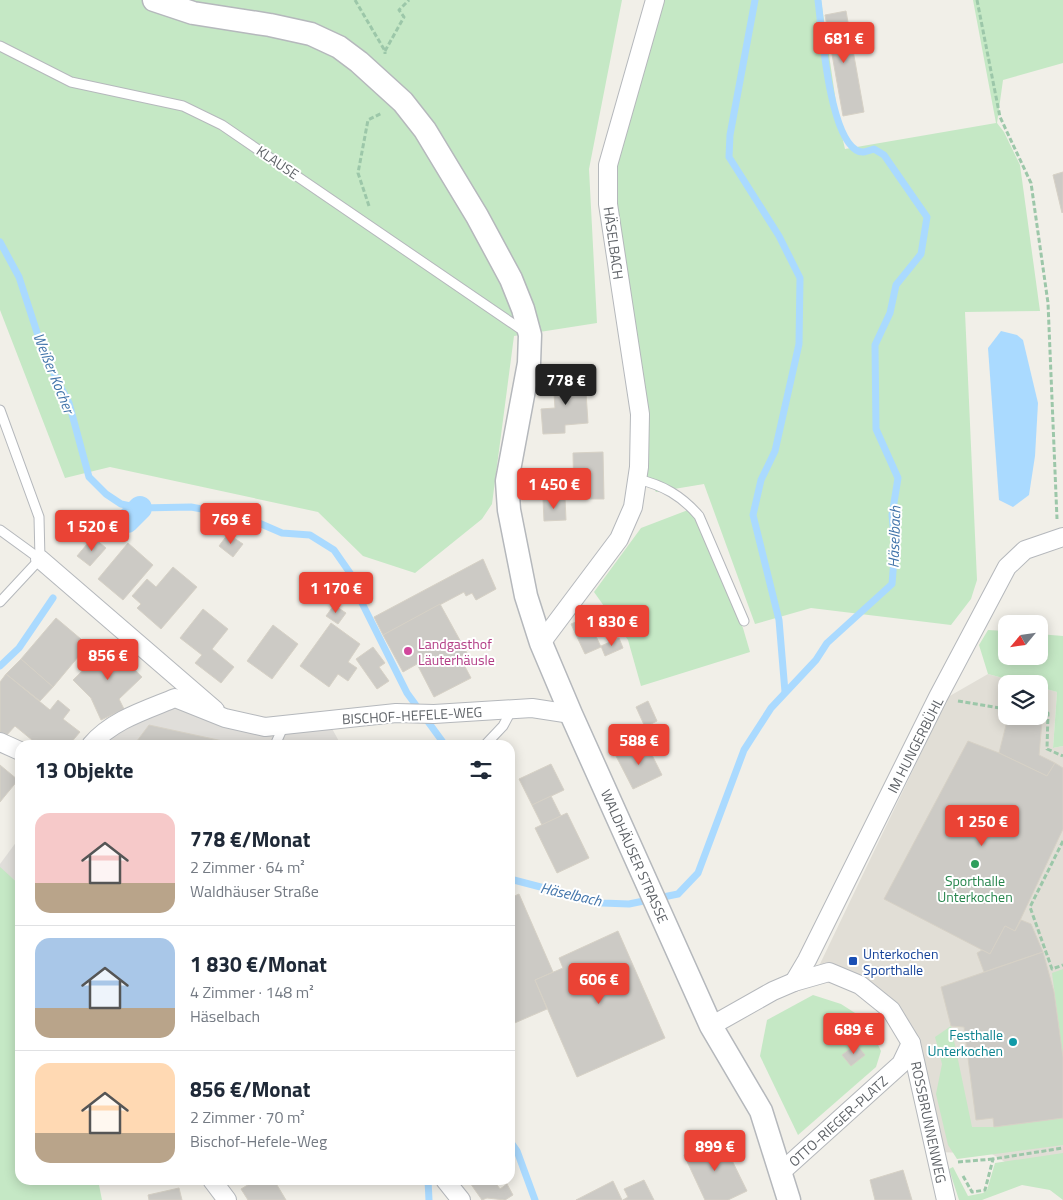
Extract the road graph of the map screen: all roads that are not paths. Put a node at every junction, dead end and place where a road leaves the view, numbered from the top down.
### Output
1 (154, 0) edge
2 (655, 0) edge
3 (0, 46) edge
4 (530, 335) junction
5 (0, 410) edge
6 (637, 479) junction
7 (0, 530) edge
8 (1060, 537) edge
9 (40, 560) junction
10 (0, 602) edge
11 (744, 621) dead end
12 (541, 643) junction
13 (512, 709) junction
14 (571, 714) junction
15 (225, 718) junction
16 (284, 724) junction
17 (95, 740) edge
18 (277, 740) edge
19 (490, 740) edge
20 (0, 742) edge
21 (15, 749) edge
22 (794, 982) junction
23 (711, 1026) junction
24 (912, 1043) junction
25 (780, 1173) junction
26 (216, 1185) edge
27 (449, 1185) edge
28 (226, 1200) edge
29 (460, 1200) edge
30 (789, 1200) edge
31 (946, 1200) edge

1 - 4 street, WALDHÄUSER STRASSE
2 - 6 street, HÄSELBACH
3 - 4 lane, KLAUSE
4 - 12 street, WALDHÄUSER STRASSE
5 - 9 lane
6 - 11 lane
6 - 12 street, HÄSELBACH
7 - 9 lane
8 - 22 street, IM HUNGERBÜHL
9 - 10 lane
9 - 15 street, BISCHOF-HEFELE-WEG
12 - 14 street, WALDHÄUSER STRASSE
13 - 14 street, BISCHOF-HEFELE-WEG
13 - 16 street, BISCHOF-HEFELE-WEG
13 - 19 lane
14 - 23 street, WALDHÄUSER STRASSE
15 - 16 street, BISCHOF-HEFELE-WEG
15 - 17 street, BISCHOF-HEFELE-WEG
16 - 18 lane
20 - 21 street
22 - 23 street
22 - 24 street
23 - 25 street, WALDHÄUSER STRASSE
24 - 25 street, OTTO-RIEGER-PLATZ
24 - 31 street, ROSSBRUNNENWEG
25 - 30 street, WALDHÄUSER STRASSE
26 - 28 street
27 - 29 street

